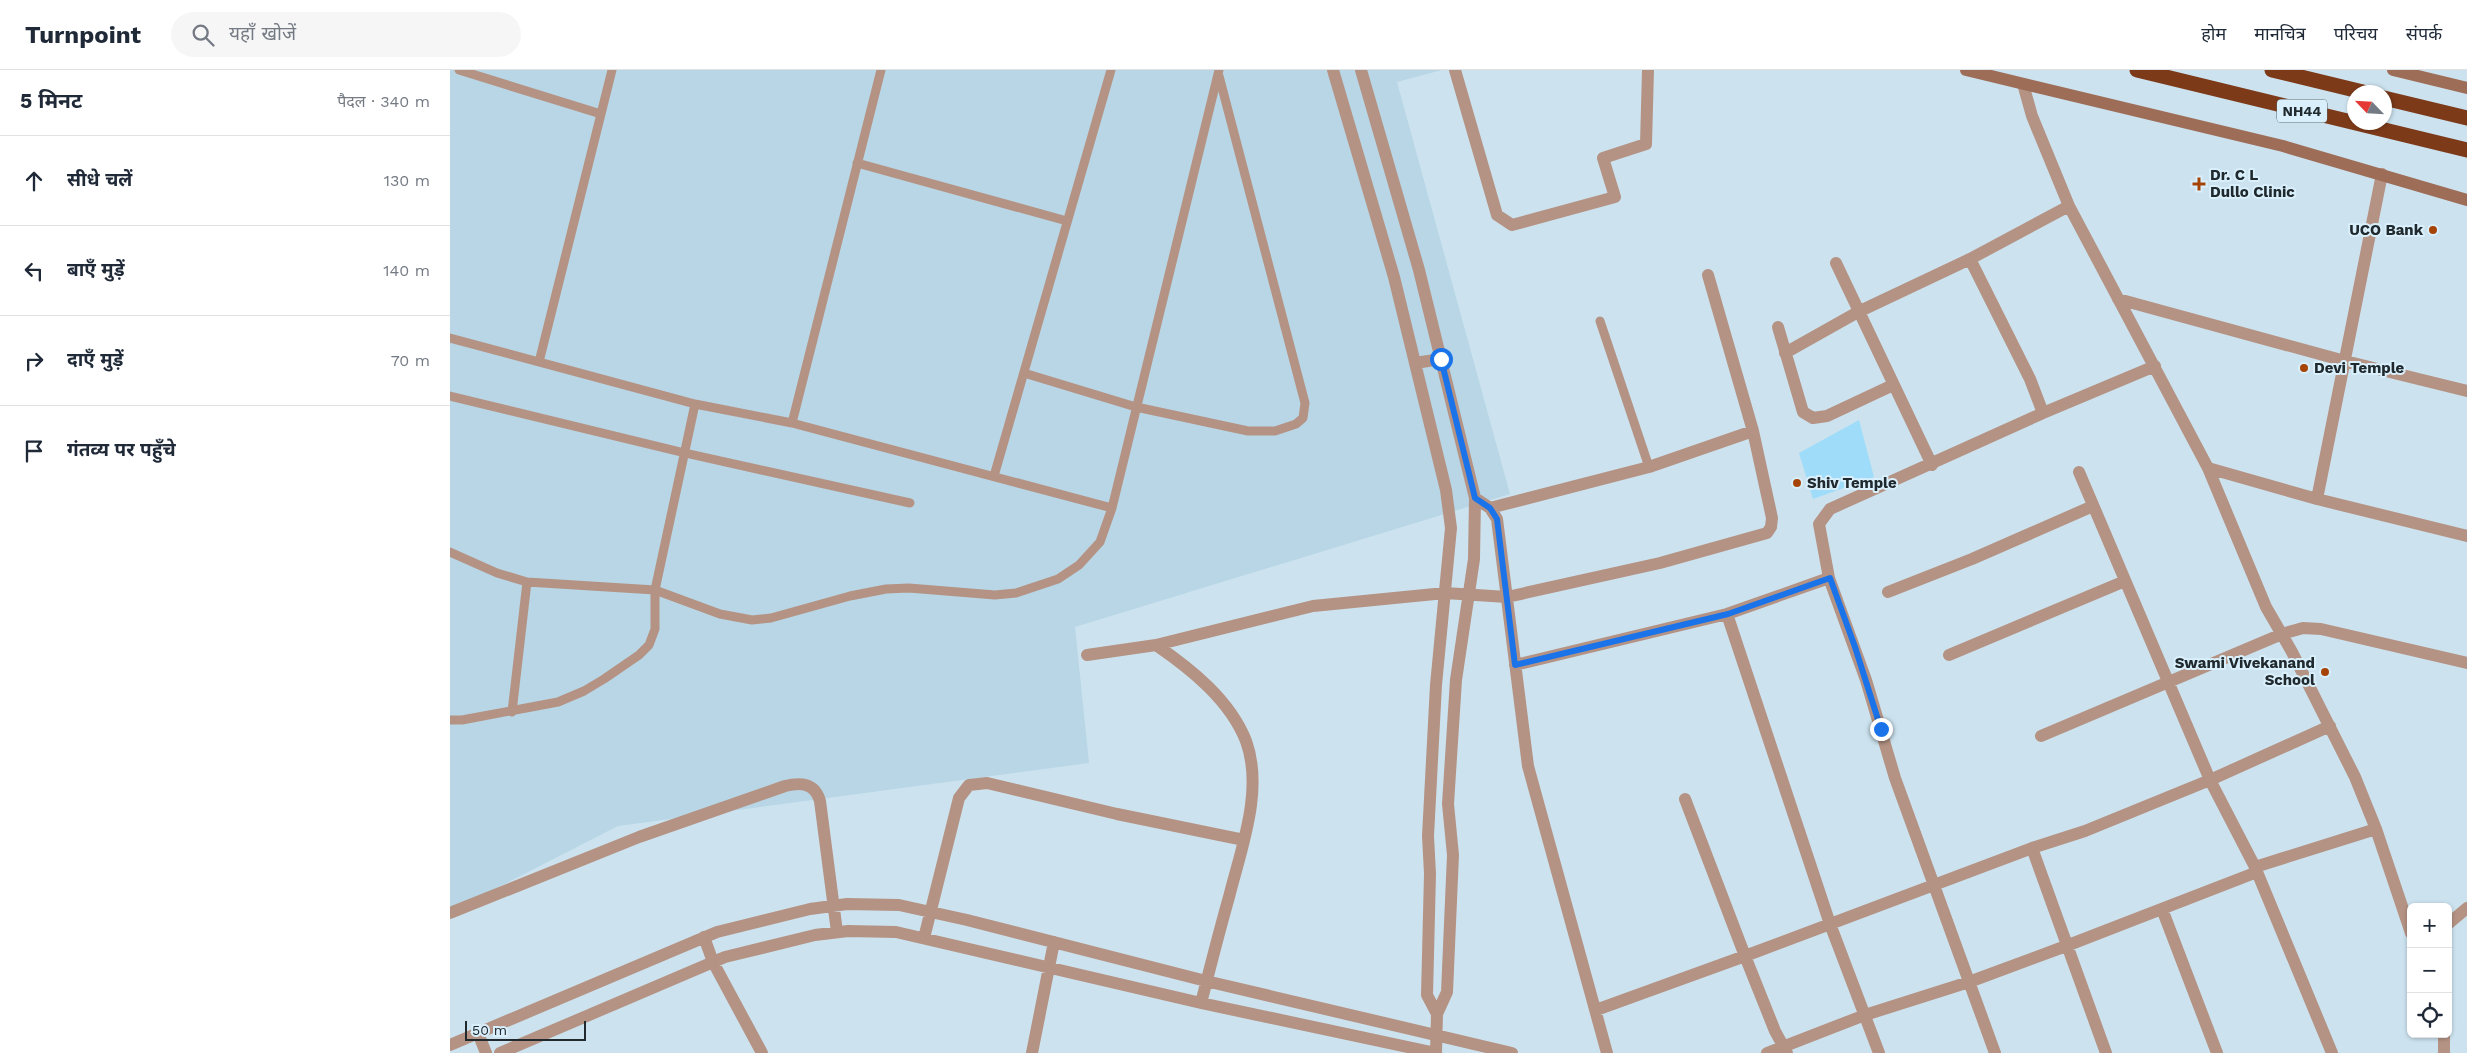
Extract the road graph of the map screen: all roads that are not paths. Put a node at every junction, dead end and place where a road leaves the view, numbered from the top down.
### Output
1 (459, 70) edge
2 (612, 70) edge
3 (881, 70) edge
4 (1110, 70) edge
5 (1361, 70) edge
6 (1455, 70) edge
7 (1648, 70) edge
8 (1966, 70) edge
9 (2137, 70) edge
10 (2272, 70) edge
11 (2393, 70) edge
12 (1336, 71) edge
13 (1218, 72) edge
14 (2023, 84) junction
15 (2347, 88) edge
16 (2467, 88) edge
17 (2392, 100) edge
18 (602, 114) junction
19 (2467, 118) edge
20 (2467, 150) edge
21 (858, 163) junction
22 (2382, 174) junction
23 (2467, 200) edge
24 (2069, 206) junction
25 (1068, 221) junction
26 (1970, 259) junction
27 (1836, 263) dead end
28 (1708, 275) dead end
29 (2118, 299) junction
30 (1858, 312) junction
31 (1600, 322) dead end
32 (1778, 326) dead end
33 (450, 338) edge
34 (1785, 353) junction
35 (1441, 359) junction
36 (2345, 361) junction
37 (539, 362) junction
38 (1415, 363) junction
39 (2155, 366) junction
40 (1024, 373) junction
41 (1892, 385) junction
42 (2467, 391) edge
43 (450, 396) edge
44 (695, 404) junction
45 (1136, 406) junction
46 (2043, 412) junction
47 (792, 423) junction
48 (1753, 431) junction
49 (685, 453) junction
50 (1932, 465) junction
51 (1649, 467) junction
52 (2208, 468) junction
53 (2079, 472) dead end
54 (994, 476) junction
55 (1475, 498) junction
56 (2317, 499) junction
57 (910, 503) dead end
58 (2093, 506) junction
59 (1112, 508) junction
60 (1490, 508) junction
61 (2467, 536) edge
62 (450, 552) edge
63 (1830, 578) junction
64 (2125, 581) junction
65 (527, 582) junction
66 (655, 590) junction
67 (1888, 592) dead end
68 (1444, 593) junction
69 (1468, 595) junction
70 (1507, 597) junction
71 (1728, 614) junction
72 (2282, 634) junction
73 (1156, 645) junction
74 (1087, 655) dead end
75 (1949, 655) dead end
76 (2467, 663) edge
77 (1515, 665) junction
78 (2169, 681) junction
79 (512, 712) junction
80 (450, 720) edge
81 (2330, 726) junction
82 (2041, 736) dead end
83 (2210, 780) junction
84 (1685, 799) dead end
85 (2376, 829) junction
86 (1244, 840) junction
87 (2032, 848) junction
88 (2256, 869) junction
89 (1452, 872) junction
90 (1430, 874) junction
91 (1935, 884) junction
92 (833, 906) junction
93 (2467, 908) edge
94 (2162, 909) junction
95 (929, 912) junction
96 (450, 913) edge
97 (2407, 921) edge
98 (2452, 921) edge
99 (1830, 924) junction
100 (837, 932) junction
101 (704, 937) junction
102 (924, 938) junction
103 (1054, 942) junction
104 (2066, 946) junction
105 (1745, 956) junction
106 (713, 962) junction
107 (1049, 968) junction
108 (1206, 981) junction
109 (1969, 982) junction
110 (1201, 1003) junction
111 (1596, 1010) junction
112 (1437, 1014) junction
113 (1865, 1015) junction
114 (478, 1034) junction
115 (1437, 1034) junction
116 (2444, 1038) edge
117 (450, 1045) edge
118 (1785, 1050) edge
119 (486, 1053) edge
120 (500, 1053) edge
121 (762, 1053) edge
122 (1032, 1053) edge
123 (1436, 1053) edge
124 (1512, 1053) edge
125 (1607, 1053) edge
126 (1767, 1053) edge
127 (1879, 1053) edge
128 (1995, 1053) edge
129 (2106, 1053) edge
130 (2217, 1053) edge
131 (2332, 1053) edge
132 (2444, 1053) edge

1 - 18 lane
2 - 18 lane
3 - 21 lane
4 - 25 lane
5 - 35 street
6 - 7 street
8 - 14 street
9 - 20 highway, NH44
10 - 15 highway, NH44
11 - 16 street
12 - 38 street
13 - 45 lane
13 - 45 lane
14 - 22 street
14 - 24 street
17 - 19 highway
18 - 37 lane
21 - 25 lane
21 - 47 lane
22 - 23 street
22 - 36 street
24 - 26 street
24 - 29 street
25 - 40 lane
26 - 30 street
26 - 46 street
27 - 30 street
28 - 48 street
29 - 36 street
29 - 39 street
30 - 34 street
30 - 41 street
31 - 51 lane
32 - 34 street
33 - 37 lane
34 - 41 street
35 - 38 street
35 - 55 street
36 - 42 street
36 - 56 street
37 - 44 lane
38 - 68 street
39 - 46 street
39 - 52 street
40 - 45 lane
40 - 54 lane
41 - 50 street
43 - 49 lane
44 - 47 lane
44 - 49 lane
45 - 59 lane
46 - 50 street
47 - 54 lane
48 - 51 street
48 - 70 street
49 - 57 lane
49 - 66 lane
50 - 63 street
51 - 60 street
52 - 56 street
52 - 72 street
53 - 58 street
54 - 59 lane
55 - 60 street
55 - 69 street
56 - 61 street
58 - 64 street
58 - 67 street
59 - 66 lane
60 - 70 street
62 - 65 lane
63 - 71 street
63 - 91 street
64 - 75 street
64 - 78 street
65 - 66 lane
65 - 79 lane
66 - 79 lane
68 - 69 street
68 - 73 street
68 - 90 street
69 - 70 street
69 - 89 street
70 - 77 street
71 - 77 street
71 - 99 street
72 - 76 street
72 - 78 street
72 - 81 street
73 - 74 street
73 - 86 street
77 - 111 street
78 - 82 street
78 - 83 street
79 - 80 lane
81 - 83 street
81 - 85 street
83 - 87 street
83 - 88 street
84 - 105 street
85 - 88 street
85 - 97 street
86 - 95 street
86 - 108 street
87 - 91 street
87 - 104 street
88 - 94 street
88 - 131 street
89 - 90 street
89 - 112 street
90 - 112 street
91 - 99 street
91 - 109 street
92 - 95 street
92 - 96 street
92 - 100 street
92 - 101 street
93 - 98 street
94 - 104 street
94 - 130 street
95 - 102 street
95 - 103 street
99 - 105 street
99 - 113 street
100 - 102 street
100 - 106 street
101 - 106 street
101 - 114 street
102 - 107 street
103 - 107 street
103 - 108 street
104 - 109 street
104 - 129 street
105 - 111 street
105 - 118 street
106 - 120 street
106 - 121 street
107 - 110 street
107 - 122 street
108 - 110 street
108 - 115 street
109 - 113 street
109 - 128 street
110 - 123 street
111 - 125 street
112 - 115 street
113 - 118 street
113 - 127 street
114 - 117 street
114 - 119 street
115 - 123 street
115 - 124 street
116 - 132 street
118 - 126 street

